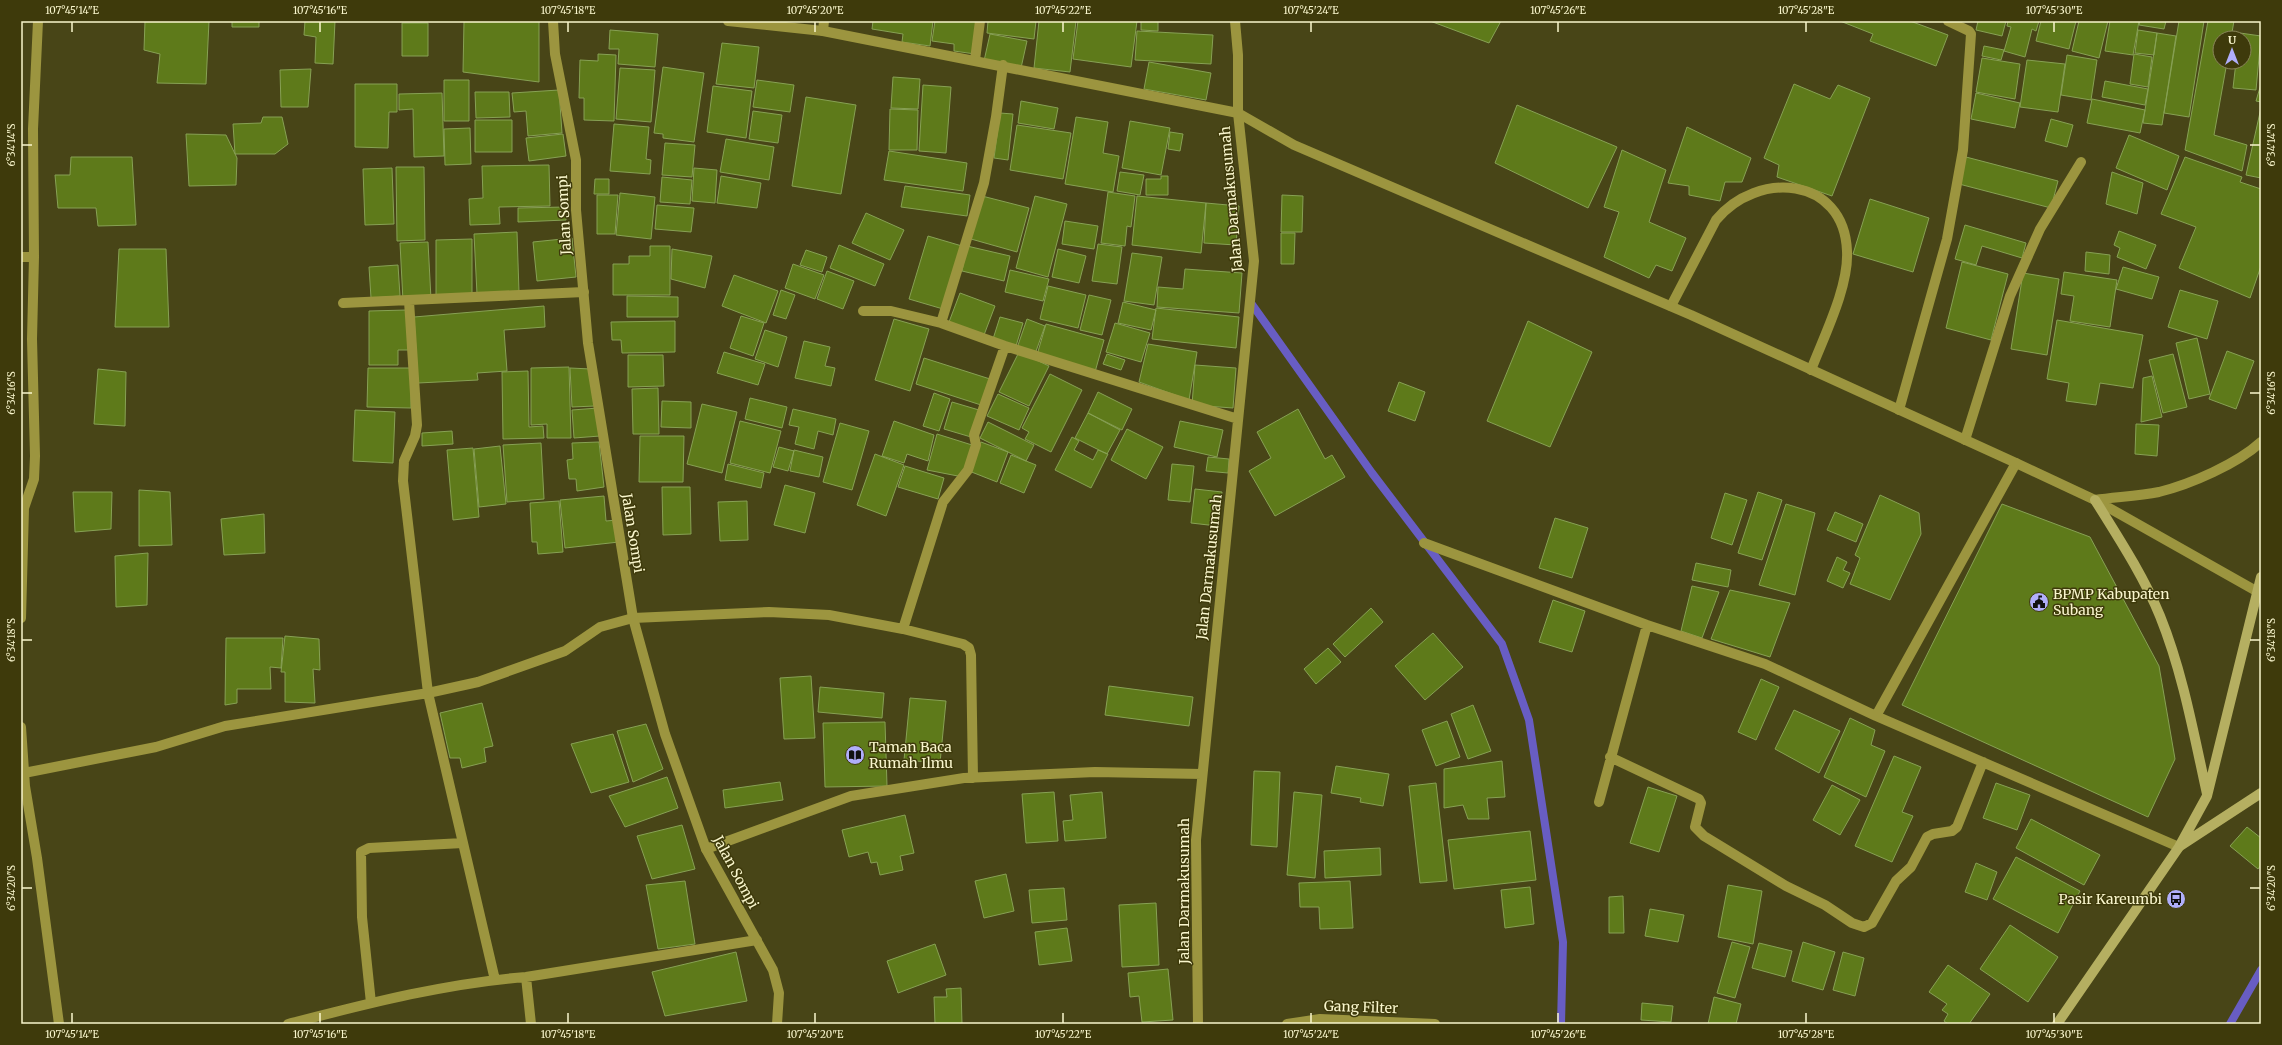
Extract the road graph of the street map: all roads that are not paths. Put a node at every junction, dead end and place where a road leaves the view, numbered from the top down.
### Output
1 (38, 21) edge
2 (553, 21) edge
3 (728, 21) edge
4 (980, 21) edge
5 (1235, 21) edge
6 (1948, 21) edge
7 (824, 26) edge
8 (974, 60) junction
9 (1003, 65) junction
10 (1238, 113) junction
11 (2081, 162) dead end
12 (21, 257) edge
13 (34, 257) junction
14 (584, 292) junction
15 (409, 301) junction
16 (343, 303) dead end
17 (1671, 306) junction
18 (863, 311) dead end
19 (941, 323) junction
20 (1005, 346) junction
21 (1811, 370) junction
22 (1899, 410) junction
23 (1238, 419) junction
24 (1965, 440) junction
25 (2261, 442) edge
26 (2016, 463) junction
27 (2095, 500) junction
28 (1424, 543) dead end
29 (2261, 577) edge
30 (2259, 593) edge
31 (21, 618) edge
32 (633, 618) junction
33 (1647, 625) junction
34 (903, 629) junction
35 (428, 693) junction
36 (1876, 716) junction
37 (21, 727) edge
38 (1610, 757) junction
39 (1982, 762) junction
40 (24, 773) junction
41 (1202, 774) junction
42 (973, 778) junction
43 (2261, 793) edge
44 (2207, 796) junction
45 (1599, 802) dead end
46 (25, 817) edge
47 (463, 843) junction
48 (2179, 847) junction
49 (706, 849) junction
50 (756, 940) junction
51 (526, 977) junction
52 (495, 980) junction
53 (371, 1003) junction
54 (59, 1024) edge
55 (288, 1024) edge
56 (531, 1024) edge
57 (777, 1024) edge
58 (1198, 1024) edge
59 (1287, 1024) edge
60 (1435, 1024) edge
61 (2057, 1024) edge

1 - 13 street
2 - 14 street, Jalan Sompi
3 - 7 street
4 - 8 street
5 - 10 street, Jalan Darmakusumah
6 - 22 street
7 - 8 street
8 - 9 street
9 - 10 street
9 - 19 street
10 - 17 street
10 - 23 street, Jalan Darmakusumah
11 - 24 street
12 - 13 street
13 - 31 street
14 - 15 street
14 - 32 street, Jalan Sompi
15 - 16 street
15 - 35 street
17 - 21 street
17 - 21 street
18 - 19 street
19 - 20 street
20 - 23 street
20 - 34 street
21 - 22 street
22 - 24 street
23 - 41 street, Jalan Darmakusumah
24 - 26 street
25 - 27 street
26 - 27 street
26 - 36 street
27 - 30 street
27 - 44 main road
28 - 33 street
29 - 30 main road
30 - 44 main road
32 - 34 street
32 - 35 street
32 - 49 street, Jalan Sompi
33 - 36 street
33 - 38 street
34 - 42 street
35 - 40 street
35 - 47 street
36 - 39 street
37 - 40 street
38 - 39 street
38 - 45 street
39 - 48 street
40 - 46 street
41 - 42 street
41 - 58 street, Jalan Darmakusumah
42 - 49 street
43 - 48 main road
44 - 48 main road
46 - 54 street
47 - 52 street
47 - 53 street
48 - 61 main road
49 - 50 street, Jalan Sompi
50 - 51 street
50 - 57 street, Jalan Sompi
51 - 52 street
51 - 56 street
52 - 53 street
53 - 55 street
59 - 60 street, Gang Filter

